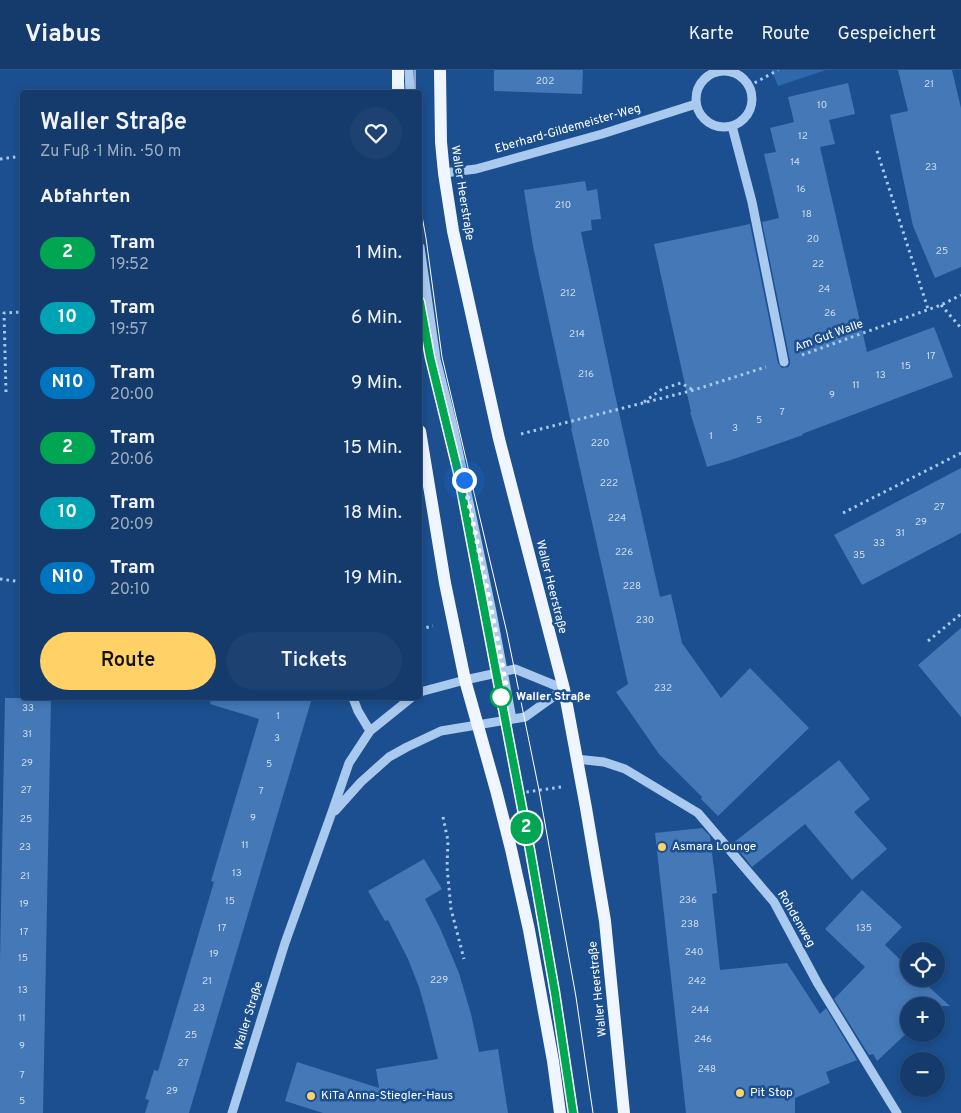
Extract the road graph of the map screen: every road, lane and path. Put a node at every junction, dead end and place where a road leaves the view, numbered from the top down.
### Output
1 (398, 70) edge
2 (409, 70) edge
3 (440, 70) edge
4 (778, 70) edge
5 (714, 71) edge
6 (749, 86) junction
7 (398, 90) edge
8 (410, 90) edge
9 (696, 104) junction
10 (732, 126) junction
11 (877, 151) dead end
12 (20, 156) edge
13 (0, 159) edge
14 (444, 174) junction
15 (422, 261) edge
16 (961, 295) edge
17 (941, 305) junction
18 (928, 310) junction
19 (20, 312) edge
20 (961, 328) edge
21 (784, 362) junction
22 (694, 390) junction
23 (6, 392) dead end
24 (642, 404) junction
25 (499, 439) junction
26 (422, 443) edge
27 (961, 453) edge
28 (843, 514) dead end
29 (0, 579) edge
30 (20, 582) edge
31 (961, 614) edge
32 (928, 642) dead end
33 (503, 672) junction
34 (465, 680) junction
35 (564, 689) junction
36 (422, 691) edge
37 (354, 700) edge
38 (409, 700) edge
39 (512, 719) junction
40 (477, 724) junction
41 (370, 731) junction
42 (576, 759) junction
43 (582, 784) junction
44 (498, 799) junction
45 (332, 815) junction
46 (443, 817) dead end
47 (464, 959) dead end
48 (232, 1113) edge
49 (560, 1113) edge
50 (624, 1113) edge
51 (897, 1113) edge

1 - 7 main road
2 - 8 street
3 - 14 main road, Waller Heerstraße
4 - 6 path
5 - 6 street
5 - 9 street
6 - 10 street
9 - 10 street
9 - 14 street, Eberhard-Gildemeister-Weg
10 - 21 street
11 - 18 path
12 - 13 path
14 - 25 main road, Waller Heerstraße
15 - 33 street
16 - 17 path, Am Gut Walle
17 - 18 path, Am Gut Walle
17 - 20 path
18 - 21 path, Am Gut Walle
19 - 23 path
21 - 22 path, Am Gut Walle
22 - 24 path, Am Gut Walle
22 - 24 path, Am Gut Walle
24 - 25 path, Am Gut Walle
25 - 35 main road, Waller Heerstraße
26 - 34 main road
27 - 28 path
29 - 30 path
31 - 32 path
33 - 34 street
33 - 35 street
33 - 39 street
34 - 36 street
34 - 40 main road
35 - 39 street, Waller Straße
35 - 42 main road, Waller Heerstraße
37 - 41 street
38 - 41 street, Waller Straße
39 - 40 street, Waller Straße
40 - 44 main road
40 - 45 street, Waller Straße
41 - 45 street, Waller Straße
42 - 43 main road, Waller Heerstraße
42 - 51 street, Rohdenweg
43 - 44 path
43 - 50 main road, Waller Heerstraße
44 - 49 main road
45 - 48 street, Waller Straße
46 - 47 path

